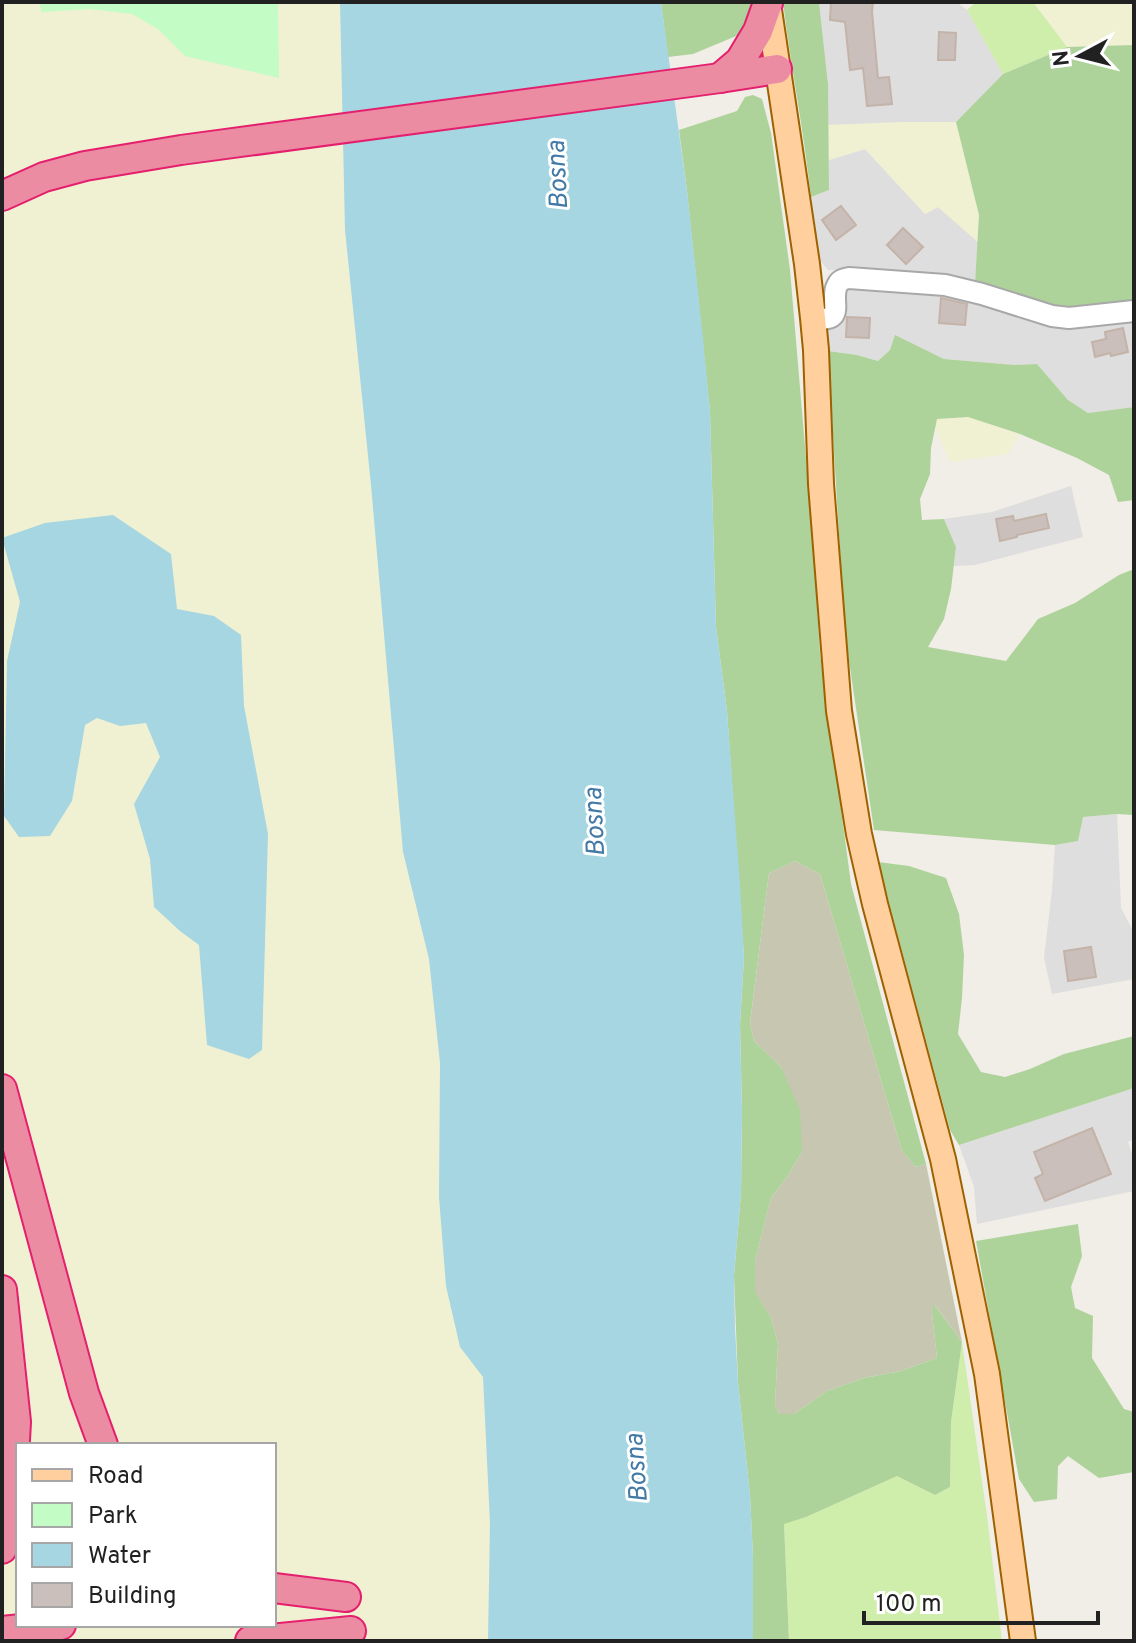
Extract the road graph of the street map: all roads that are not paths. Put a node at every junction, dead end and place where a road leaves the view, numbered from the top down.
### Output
1 (768, 2) edge
2 (777, 69) junction
3 (720, 78) junction
4 (2, 196) edge
5 (1134, 311) edge
6 (813, 318) junction
7 (2, 1089) edge
8 (2, 1290) edge
9 (102, 1443) edge
10 (2, 1549) edge
11 (276, 1588) edge
12 (276, 1604) edge
13 (41, 1627) edge
14 (2, 1631) edge
15 (342, 1636) edge
16 (250, 1641) edge
17 (1023, 1641) edge

1 - 2 main road
1 - 3 highway
2 - 3 highway
2 - 6 main road
3 - 4 highway
5 - 6 street
6 - 17 main road
7 - 9 highway
8 - 10 highway
11 - 12 highway
13 - 14 highway
15 - 16 highway

